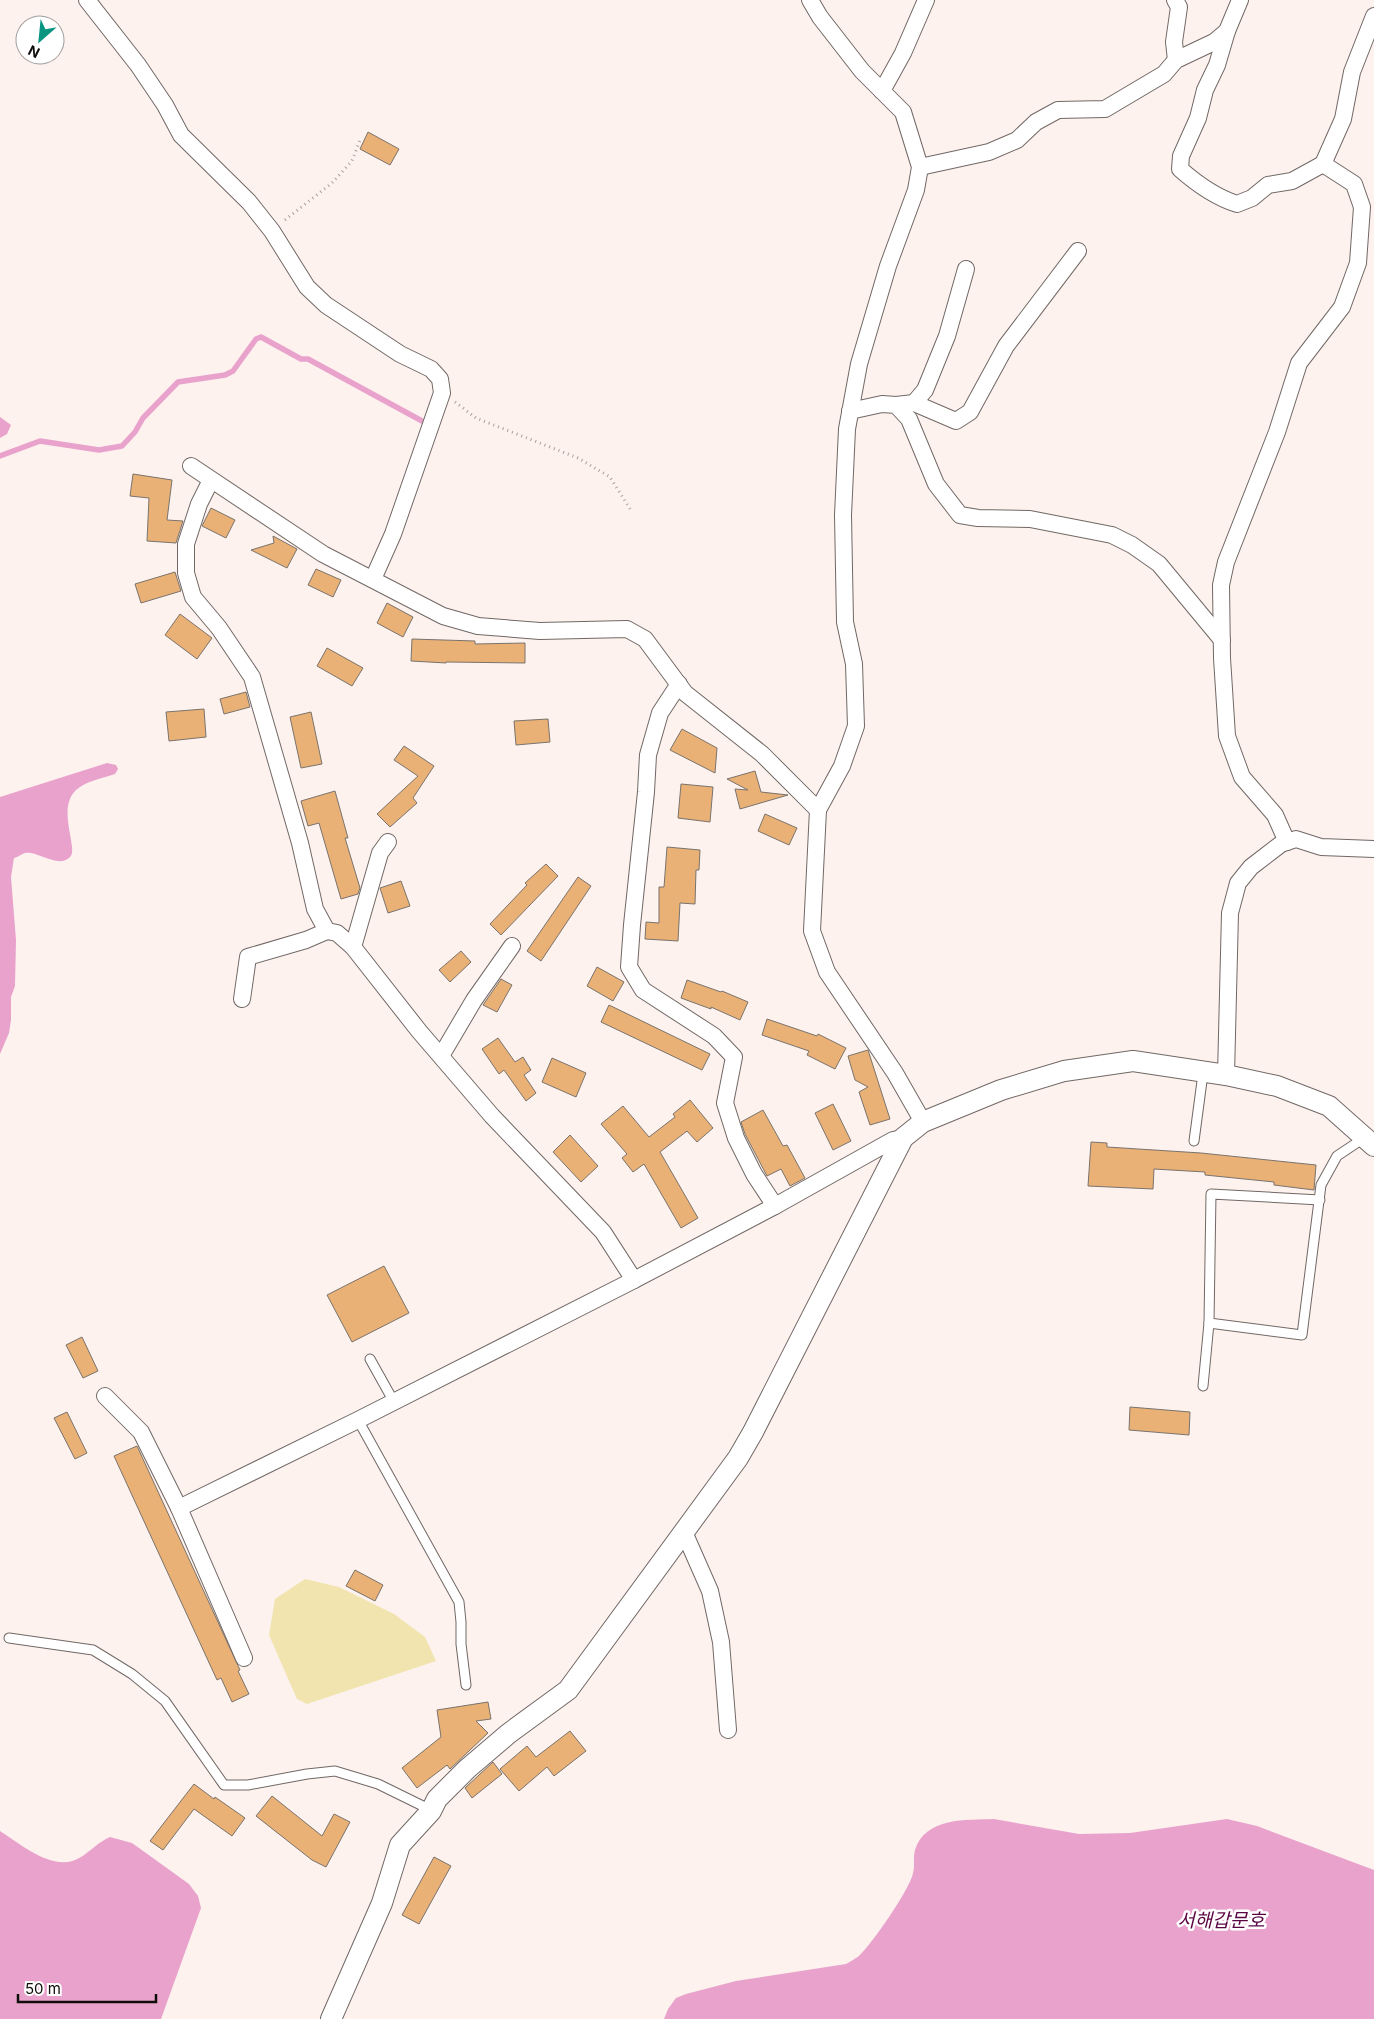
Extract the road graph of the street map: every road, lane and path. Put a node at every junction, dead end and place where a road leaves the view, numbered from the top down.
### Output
1 (87, 0) edge
2 (810, 0) edge
3 (926, 0) edge
4 (1175, 0) edge
5 (1240, 0) edge
6 (1374, 16) edge
7 (1227, 31) junction
8 (1176, 60) junction
9 (882, 91) junction
10 (360, 140) dead end
11 (1323, 164) junction
12 (920, 167) junction
13 (272, 231) junction
14 (1078, 251) dead end
15 (966, 270) dead end
16 (442, 393) junction
17 (914, 403) junction
18 (896, 405) junction
19 (850, 411) junction
20 (191, 466) dead end
21 (211, 480) junction
22 (632, 512) dead end
23 (373, 579) junction
24 (1222, 640) junction
25 (678, 684) junction
26 (818, 810) junction
27 (388, 842) dead end
28 (1287, 842) junction
29 (1374, 849) edge
30 (327, 931) junction
31 (512, 946) dead end
32 (353, 947) junction
33 (242, 999) dead end
34 (441, 1056) junction
35 (1202, 1071) junction
36 (1226, 1075) junction
37 (922, 1122) junction
38 (903, 1138) junction
39 (1194, 1141) dead end
40 (1369, 1142) edge
41 (1320, 1200) junction
42 (775, 1206) junction
43 (634, 1280) junction
44 (1209, 1323) junction
45 (370, 1358) dead end
46 (1203, 1386) dead end
47 (105, 1396) dead end
48 (394, 1402) junction
49 (358, 1420) junction
50 (179, 1508) junction
51 (684, 1532) junction
52 (9, 1638) dead end
53 (244, 1658) dead end
54 (466, 1685) dead end
55 (728, 1730) dead end
56 (431, 1810) junction
57 (331, 2019) edge

1 - 13 street
2 - 9 street
3 - 9 street
4 - 8 street
5 - 7 street
6 - 11 street
7 - 8 street
7 - 11 street
8 - 12 street
9 - 12 street
10 - 13 path
11 - 24 street
12 - 19 street
13 - 16 street
14 - 17 street
15 - 17 street
16 - 22 path
16 - 23 street
17 - 18 street
18 - 19 street
18 - 24 street
19 - 26 street
20 - 21 street
21 - 23 street
21 - 30 street
23 - 25 street
24 - 28 street
25 - 26 street
25 - 42 street
26 - 37 street
27 - 32 street
28 - 29 street
28 - 36 street
30 - 32 street
30 - 33 street
31 - 34 street
32 - 34 street
34 - 43 street
35 - 36 street
35 - 37 street
35 - 39 lane
36 - 40 street
37 - 38 street
38 - 42 street
38 - 51 street
40 - 41 lane
41 - 44 lane
41 - 44 lane
42 - 43 street
43 - 48 street
44 - 46 lane
45 - 48 lane
47 - 50 street
48 - 49 street
49 - 50 street
49 - 54 lane
50 - 53 street
51 - 55 street
51 - 56 street
52 - 56 lane
56 - 57 street

